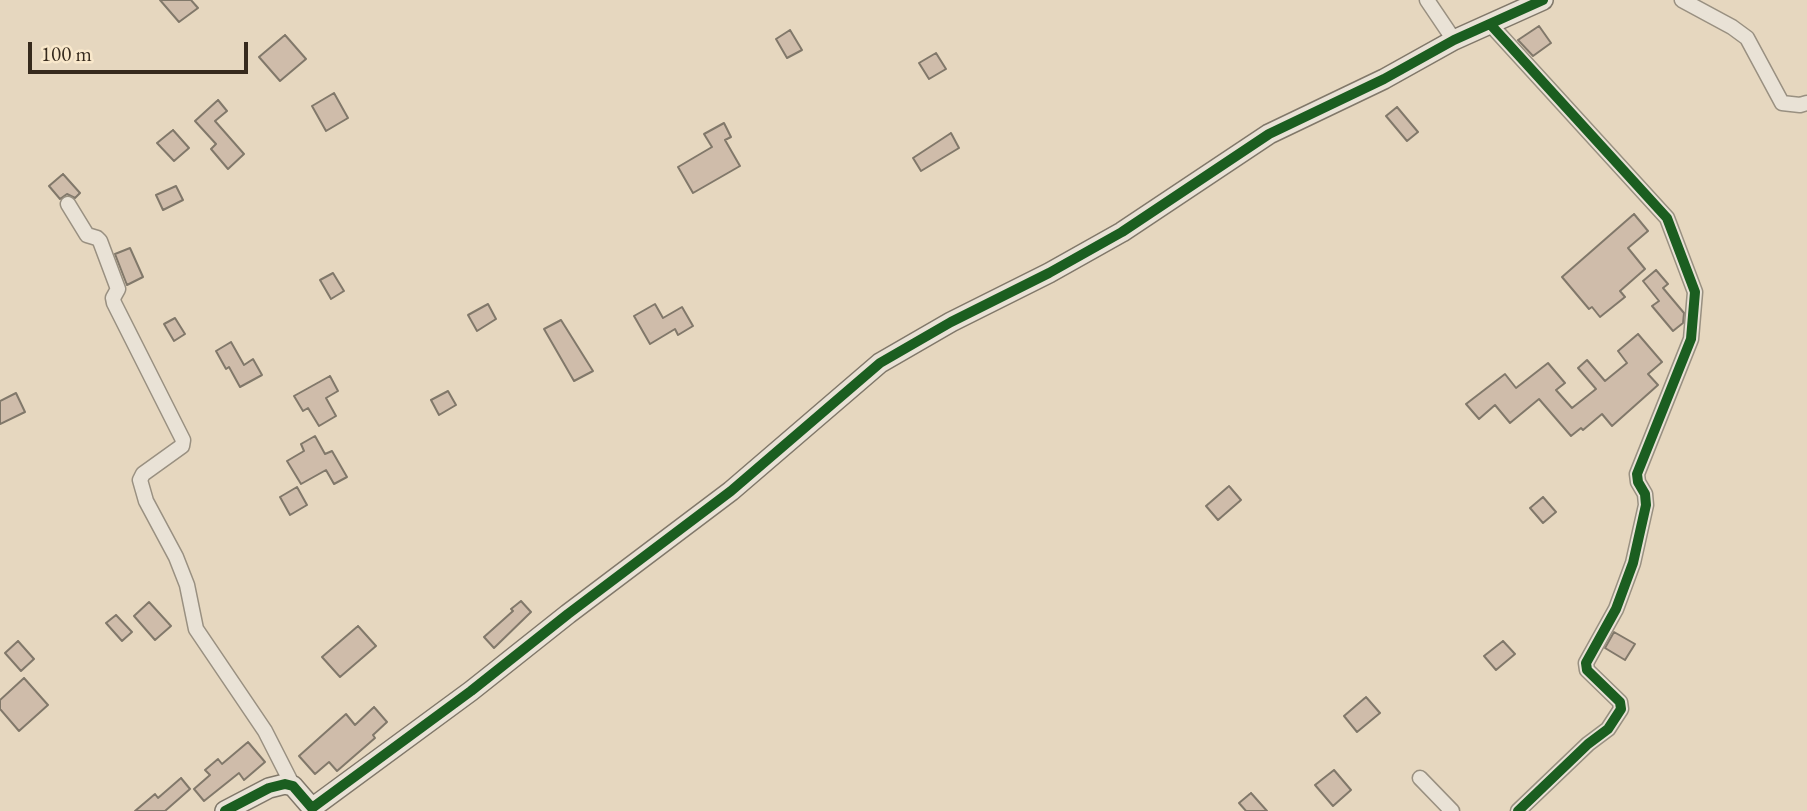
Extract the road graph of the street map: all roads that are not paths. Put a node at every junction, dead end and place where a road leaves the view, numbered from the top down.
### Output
1 (1427, 0) edge
2 (1543, 0) edge
3 (1682, 0) edge
4 (1490, 24) junction
5 (1454, 40) junction
6 (1807, 103) edge
7 (68, 204) dead end
8 (1420, 778) dead end
9 (293, 786) junction
10 (312, 810) edge
11 (225, 811) edge
12 (1452, 811) edge
13 (1517, 811) edge

1 - 5 street
2 - 4 street
3 - 6 street
4 - 5 street
4 - 13 street
5 - 10 street
7 - 9 street
8 - 12 street
9 - 10 street
9 - 11 street

